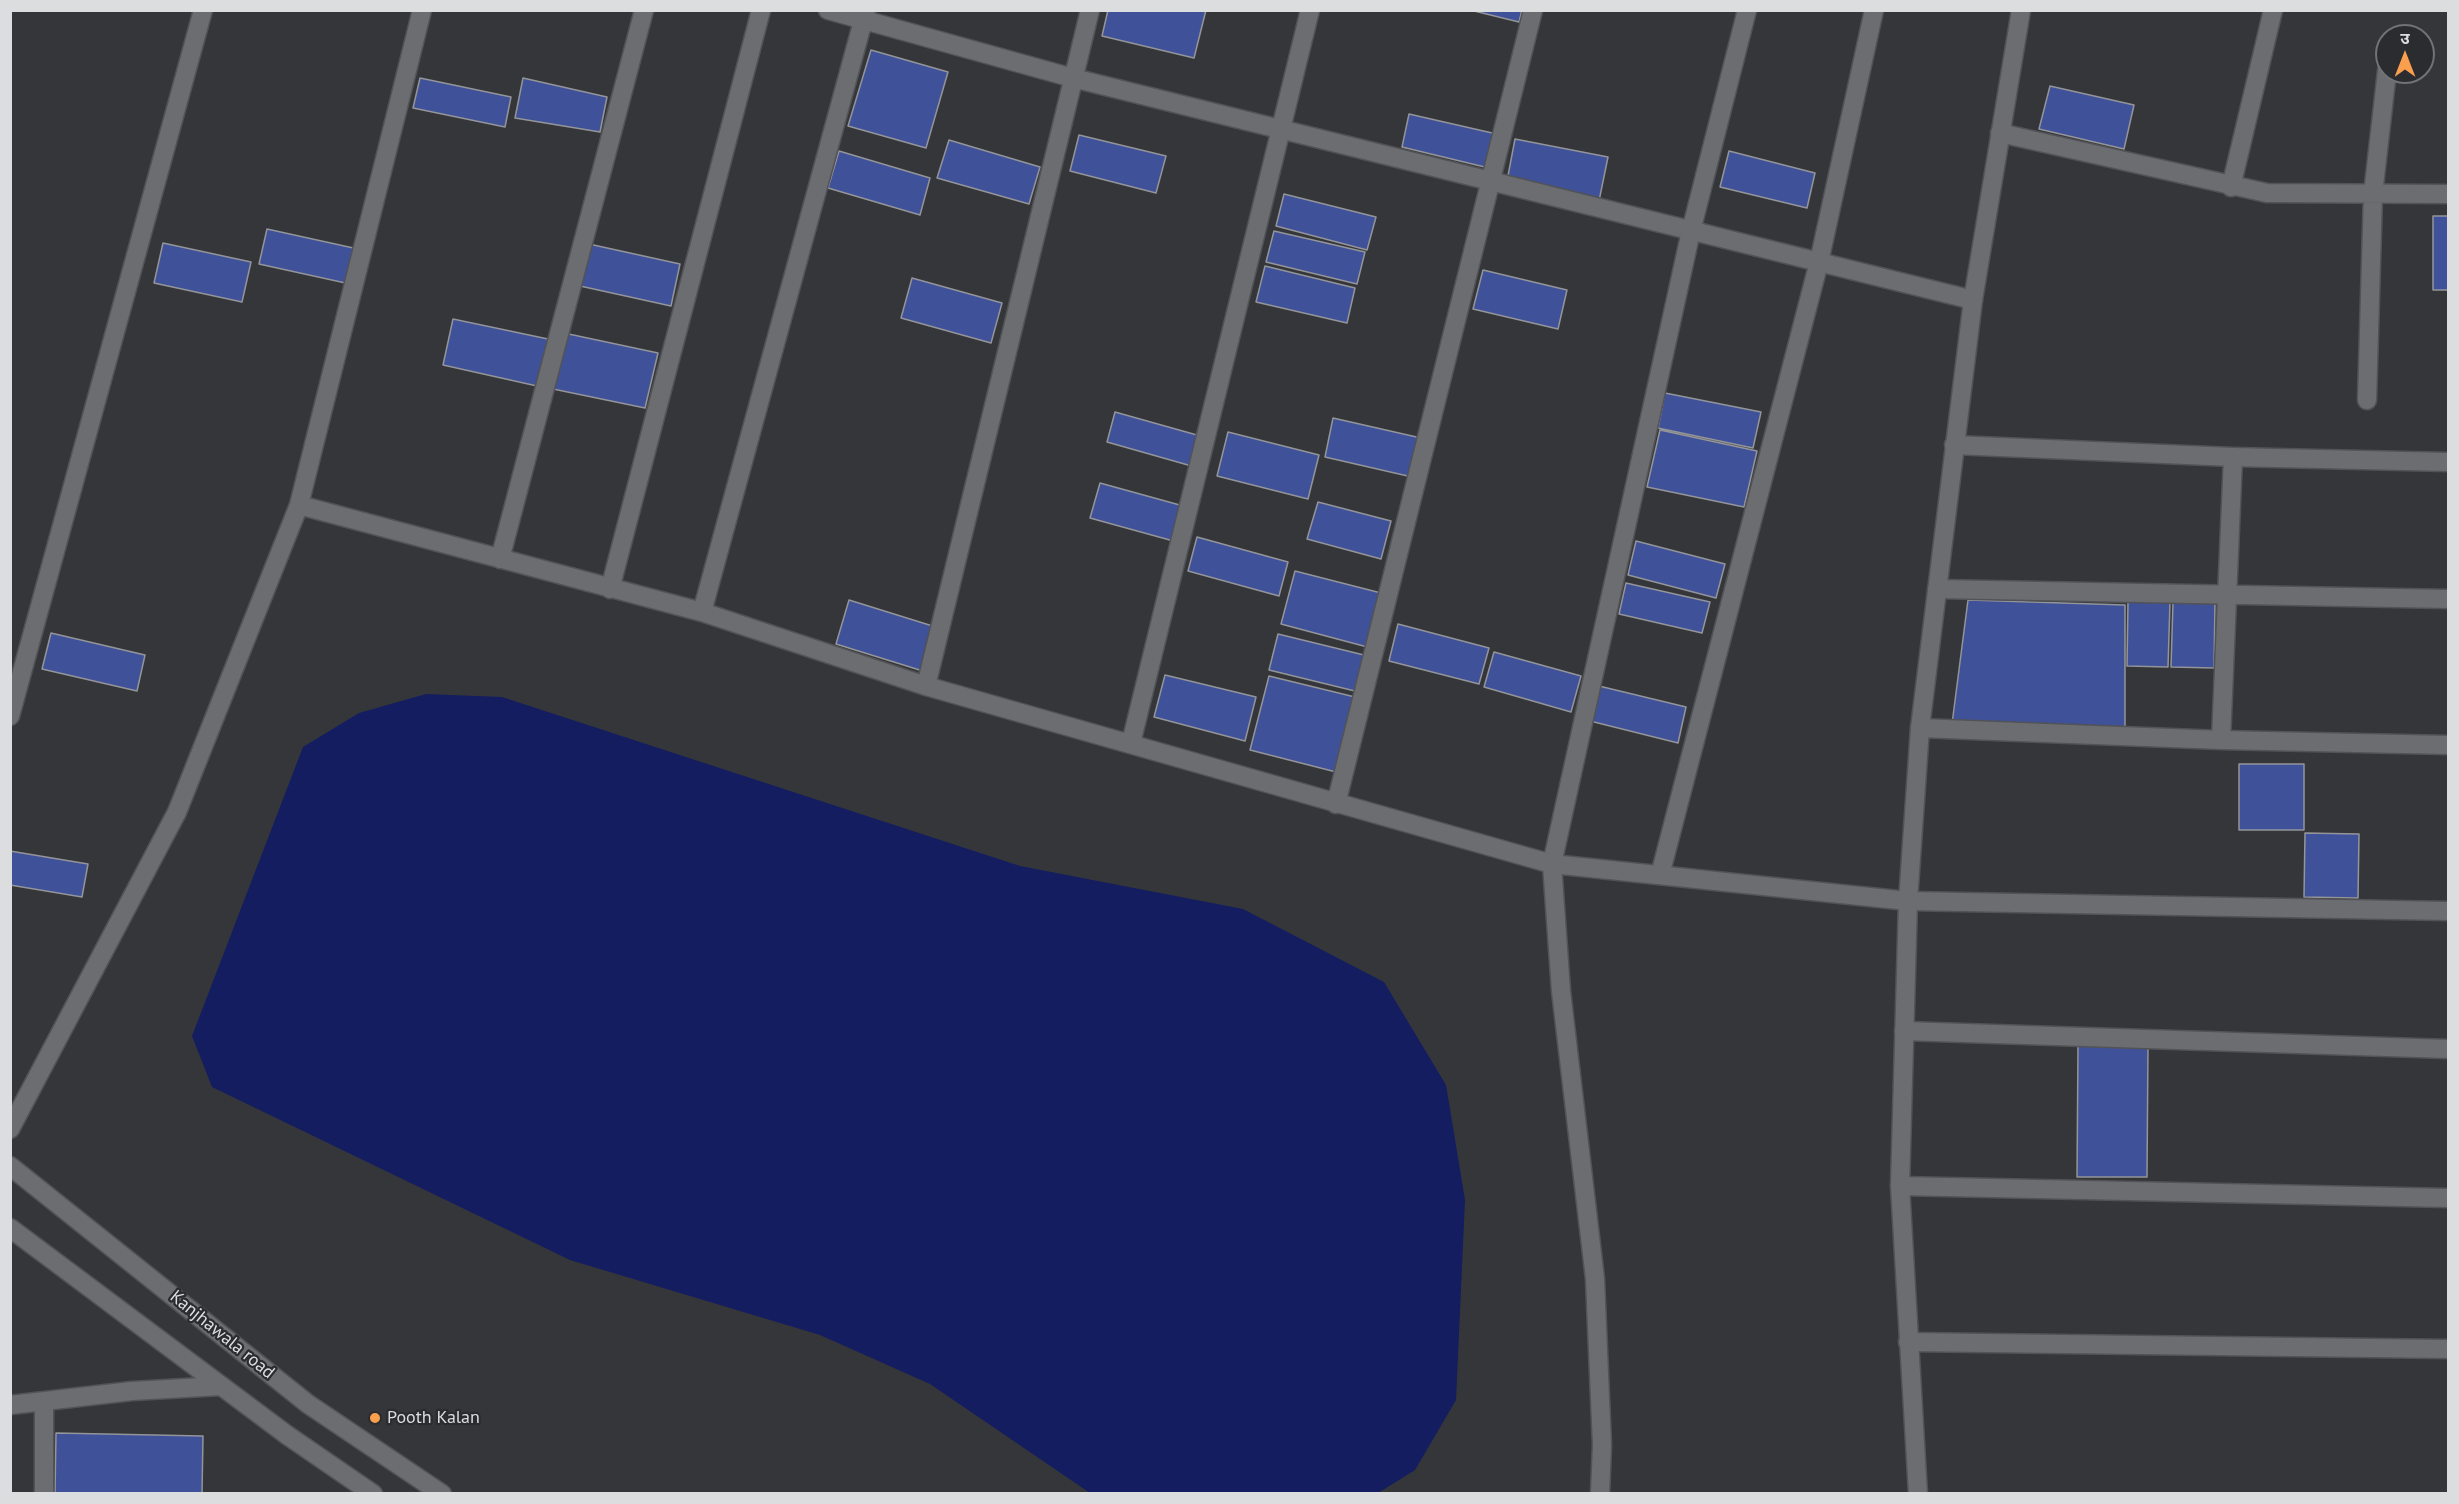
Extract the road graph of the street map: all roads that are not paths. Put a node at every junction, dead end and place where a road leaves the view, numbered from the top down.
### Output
1 (203, 10) edge
2 (422, 10) edge
3 (644, 10) edge
4 (761, 10) edge
5 (828, 10) edge
6 (1090, 10) edge
7 (1310, 10) edge
8 (1533, 10) edge
9 (1747, 10) edge
10 (1874, 10) edge
11 (2021, 10) edge
12 (2273, 10) edge
13 (864, 15) edge
14 (1073, 78) junction
15 (2386, 84) edge
16 (1281, 129) junction
17 (2000, 133) junction
18 (1491, 181) junction
19 (2231, 187) junction
20 (2373, 194) junction
21 (2448, 194) edge
22 (1691, 231) junction
23 (1819, 262) junction
24 (1973, 300) junction
25 (2367, 400) dead end
26 (1954, 445) junction
27 (2233, 457) junction
28 (2448, 462) edge
29 (298, 506) junction
30 (500, 559) junction
31 (609, 588) junction
32 (1936, 589) junction
33 (2225, 594) junction
34 (2448, 599) edge
35 (702, 612) junction
36 (926, 686) junction
37 (10, 716) edge
38 (1920, 728) junction
39 (2221, 740) junction
40 (1131, 743) junction
41 (2448, 745) edge
42 (1336, 804) junction
43 (1552, 864) junction
44 (1660, 876) junction
45 (1908, 901) junction
46 (2448, 911) edge
47 (1904, 1031) junction
48 (2448, 1049) edge
49 (10, 1129) edge
50 (10, 1166) edge
51 (1900, 1186) junction
52 (2448, 1198) edge
53 (10, 1228) edge
54 (1908, 1342) junction
55 (2448, 1348) edge
56 (221, 1386) junction
57 (44, 1402) junction
58 (10, 1405) edge
59 (353, 1487) edge
60 (44, 1494) edge
61 (373, 1494) edge
62 (442, 1494) edge
63 (1600, 1494) edge
64 (1918, 1494) edge

1 - 37 street
2 - 29 street
3 - 30 street
4 - 31 street
5 - 13 street
6 - 14 street
7 - 16 street
8 - 18 street
9 - 22 street
10 - 23 street
11 - 17 street
12 - 19 street
13 - 14 street
13 - 35 street
14 - 16 street
14 - 36 street
15 - 20 street
16 - 18 street
16 - 40 street
17 - 19 street
17 - 24 street
18 - 22 street
18 - 42 street
19 - 20 street
20 - 21 street
20 - 25 street
22 - 23 street
22 - 43 street
23 - 24 street
23 - 44 street
24 - 26 street
26 - 27 street
26 - 32 street
27 - 28 street
27 - 33 street
29 - 30 street
29 - 49 street
30 - 31 street
31 - 35 street
32 - 33 street
32 - 38 street
33 - 34 street
33 - 39 street
35 - 36 street
36 - 40 street
38 - 39 street
38 - 45 street
39 - 41 street
40 - 42 street
42 - 43 street
43 - 44 street
43 - 63 street
44 - 45 street
45 - 46 street
45 - 47 street
47 - 48 street
47 - 51 street
50 - 62 street, Kanjhawala road
51 - 52 street
51 - 54 street
53 - 56 street
54 - 55 street
54 - 64 street
56 - 57 street
56 - 59 street
57 - 58 street
57 - 60 street
59 - 61 street

